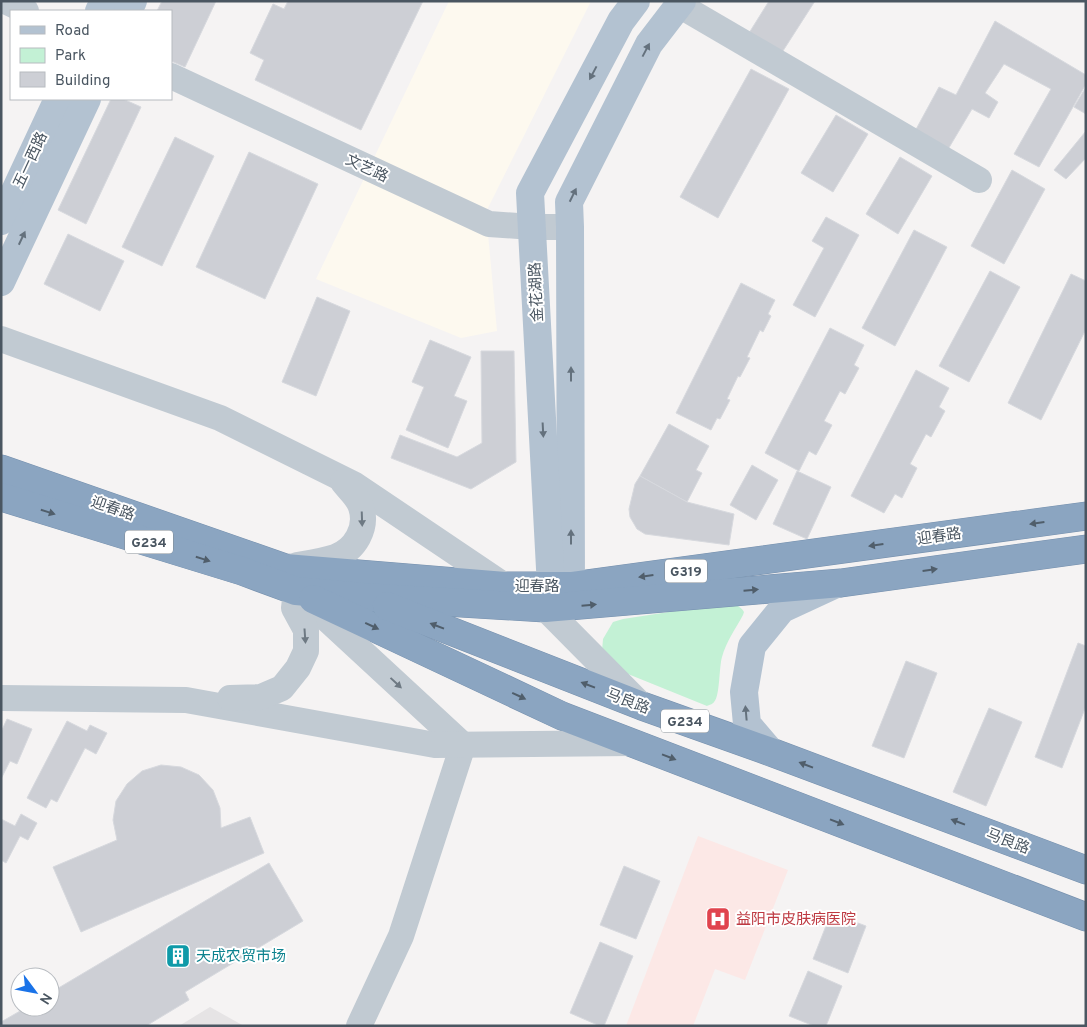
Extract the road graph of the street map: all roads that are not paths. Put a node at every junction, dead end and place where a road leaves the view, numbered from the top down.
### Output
1 (4, 1) edge
2 (636, 1) edge
3 (681, 3) edge
4 (24, 10) edge
5 (172, 76) edge
6 (58, 100) edge
7 (87, 100) edge
8 (980, 180) dead end
9 (1, 221) edge
10 (532, 227) junction
11 (570, 228) junction
12 (1, 282) edge
13 (1, 339) edge
14 (1, 469) edge
15 (339, 477) junction
16 (1, 497) edge
17 (1086, 516) edge
18 (1086, 549) edge
19 (291, 579) junction
20 (840, 583) junction
21 (505, 586) junction
22 (556, 594) junction
23 (363, 597) junction
24 (1, 698) edge
25 (186, 700) junction
26 (642, 706) junction
27 (632, 743) junction
28 (462, 745) junction
29 (771, 752) junction
30 (1086, 870) edge
31 (1086, 917) edge
32 (359, 1026) edge

1 - 4 street
2 -> 10 main road, 金花湖路
3 - 8 street
11 -> 3 main road
5 - 10 street, 文艺路
6 - 9 main road, 五一西路
12 -> 7 main road
10 - 11 street, 文艺路
10 -> 22 main road, 金花湖路
22 -> 11 main road
13 - 15 street
14 - 19 highway, 迎春路 / G234
15 -> 19 street
15 - 21 street
16 -> 19 highway, 迎春路 / G234
17 -> 22 highway, 迎春路 / G319
20 -> 18 highway, 迎春路 / G319
19 - 21 highway, 迎春路 / G319
19 - 23 highway, 迎春路 / G319
19 -> 25 street
19 -> 27 highway, G234
19 -> 28 street
22 -> 20 highway, 迎春路 / G319
29 -> 20 main road
21 - 22 highway, 迎春路 / G319
22 - 23 highway, 迎春路 / G319
22 - 26 street
26 -> 23 highway, 马良路 / G234
24 - 25 street
25 - 28 street
26 - 29 highway, 马良路 / G234
27 - 28 street
27 -> 31 highway, G234
28 - 32 street
30 -> 29 highway, 马良路 / G234

